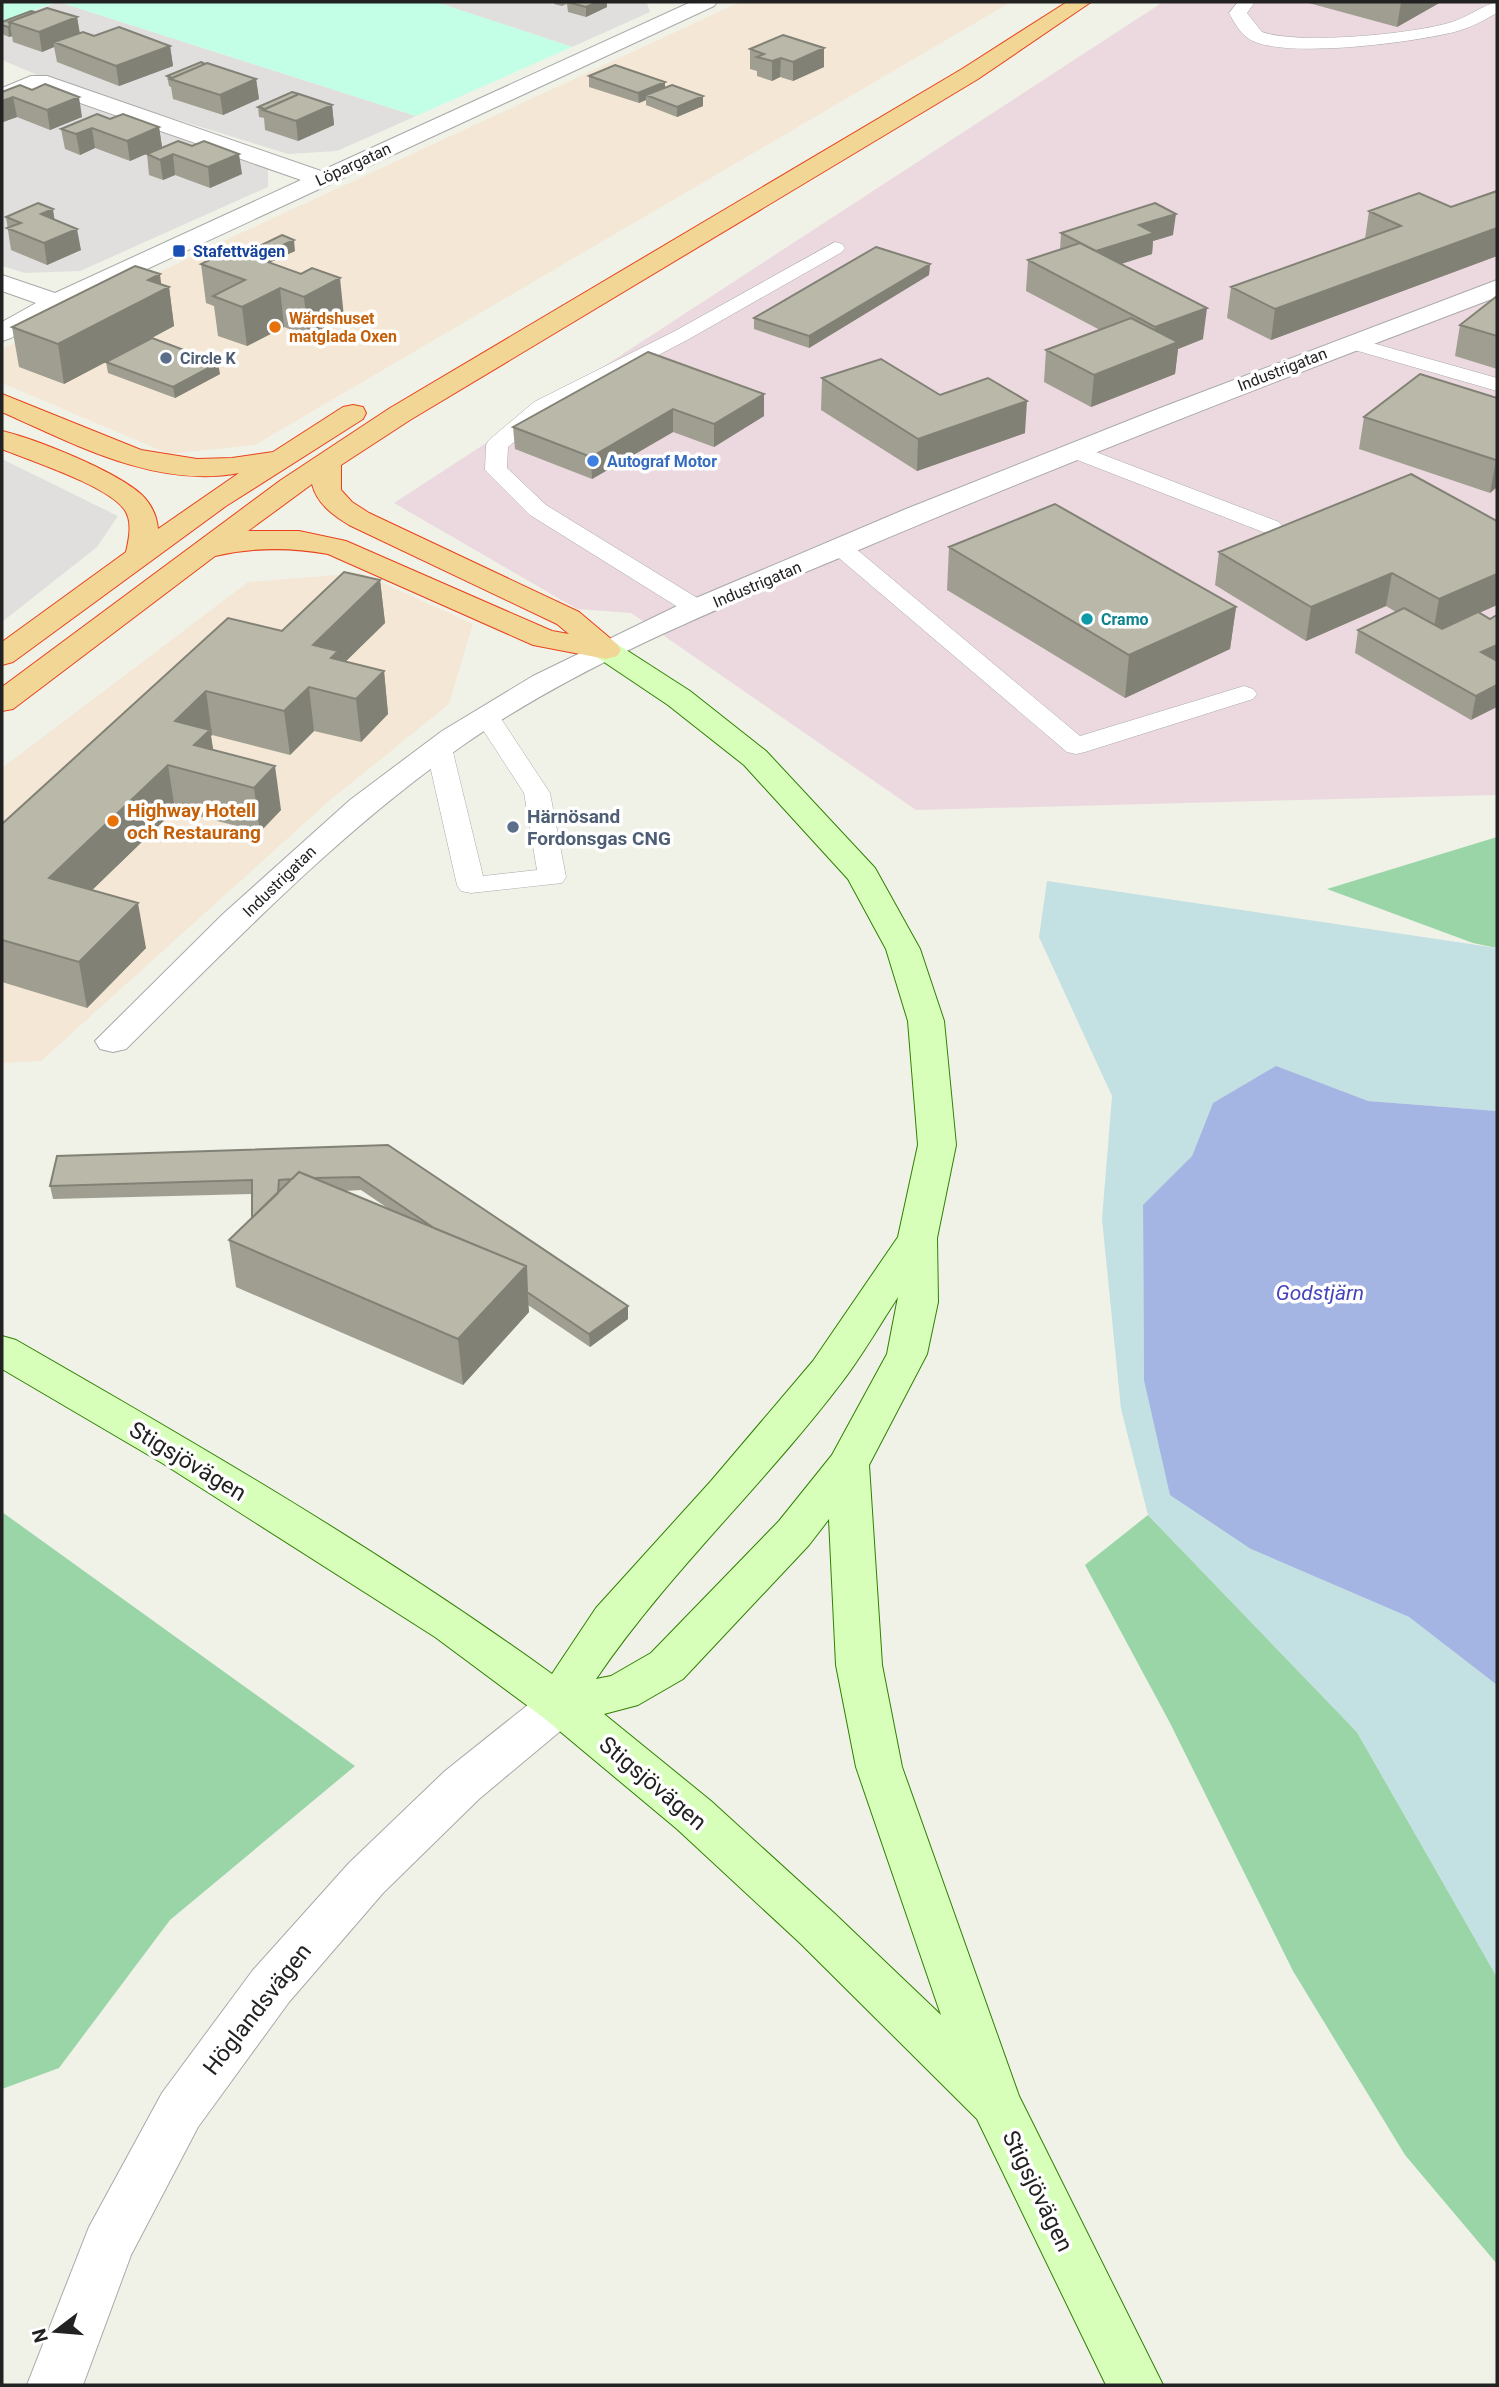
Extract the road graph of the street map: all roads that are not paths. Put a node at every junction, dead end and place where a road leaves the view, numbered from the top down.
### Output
1 (1044, 2) edge
2 (1081, 2) edge
3 (1247, 2) edge
4 (692, 4) edge
5 (1497, 7) edge
6 (14, 72) dead end
7 (39, 81) junction
8 (2, 96) edge
9 (321, 179) junction
10 (700, 207) dead end
11 (835, 248) dead end
12 (2, 282) edge
13 (1497, 288) edge
14 (56, 302) junction
15 (2, 333) edge
16 (1352, 343) junction
17 (1497, 385) edge
18 (376, 398) dead end
19 (2, 402) edge
20 (2, 439) edge
21 (1075, 451) junction
22 (289, 454) junction
23 (328, 461) junction
24 (1271, 527) dead end
25 (841, 548) junction
26 (205, 551) junction
27 (140, 554) junction
28 (698, 609) junction
29 (606, 650) junction
30 (2, 656) edge
31 (1244, 694) dead end
32 (2, 702) edge
33 (487, 716) junction
34 (439, 748) junction
35 (113, 1041) dead end
36 (918, 1238) junction
37 (2, 1350) edge
38 (848, 1465) junction
39 (560, 1705) junction
40 (995, 2102) junction
41 (55, 2385) edge
42 (1135, 2385) edge

1 - 10 highway
2 - 23 highway
3 - 5 lane
4 - 9 street, Löpargatan
6 - 7 street
7 - 8 street
7 - 9 street
9 - 14 street, Löpargatan
11 - 28 lane
12 - 14 street
13 - 16 street, Industrigatan
14 - 15 street, Löpargatan
16 - 17 lane
16 - 21 street, Industrigatan
18 - 22 highway
19 - 22 highway
20 - 27 highway
21 - 24 lane
21 - 25 street, Industrigatan
22 - 27 highway
23 - 26 highway
23 - 29 highway
25 - 28 street, Industrigatan
25 - 31 lane
26 - 29 highway
26 - 32 highway
27 - 30 highway
28 - 29 street, Industrigatan
29 - 33 street, Industrigatan
29 - 36 main road
33 - 34 street, Industrigatan
33 - 34 lane
34 - 35 street, Industrigatan
36 - 38 main road
36 - 39 main road
37 - 39 main road, Stigsjövägen
38 - 39 main road
38 - 40 main road
39 - 40 main road, Stigsjövägen
39 - 41 street, Höglandsvägen
40 - 42 main road, Stigsjövägen

